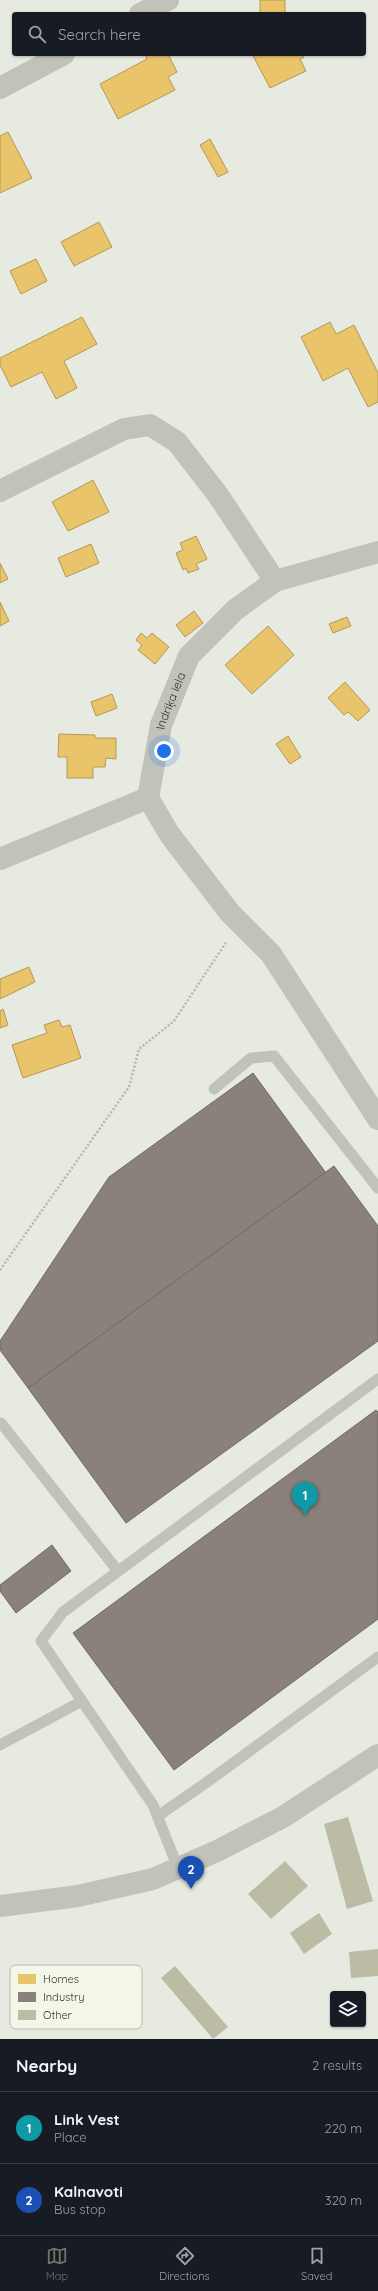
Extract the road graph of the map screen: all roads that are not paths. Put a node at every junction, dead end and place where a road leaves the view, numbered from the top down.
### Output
1 (168, 0) edge
2 (144, 12) edge
3 (60, 56) edge
4 (0, 88) edge
5 (0, 491) edge
6 (378, 552) edge
7 (275, 581) junction
8 (148, 798) junction
9 (0, 859) edge
10 (214, 1089) dead end
11 (378, 1119) edge
12 (378, 1188) edge
13 (378, 1379) edge
14 (1, 1422) dead end
15 (118, 1571) junction
16 (378, 1657) edge
17 (82, 1701) junction
18 (0, 1745) edge
19 (378, 1755) edge
20 (158, 1816) junction
21 (178, 1868) junction
22 (0, 1906) edge

1 - 2 street
3 - 4 street
5 - 7 street
6 - 7 street, Indriķa iela
7 - 8 street, Indriķa iela
8 - 9 street
8 - 11 street
10 - 12 lane
13 - 15 lane
14 - 15 lane
15 - 17 lane
16 - 20 lane
17 - 18 lane
17 - 20 lane
19 - 21 street
20 - 21 lane
21 - 22 street

